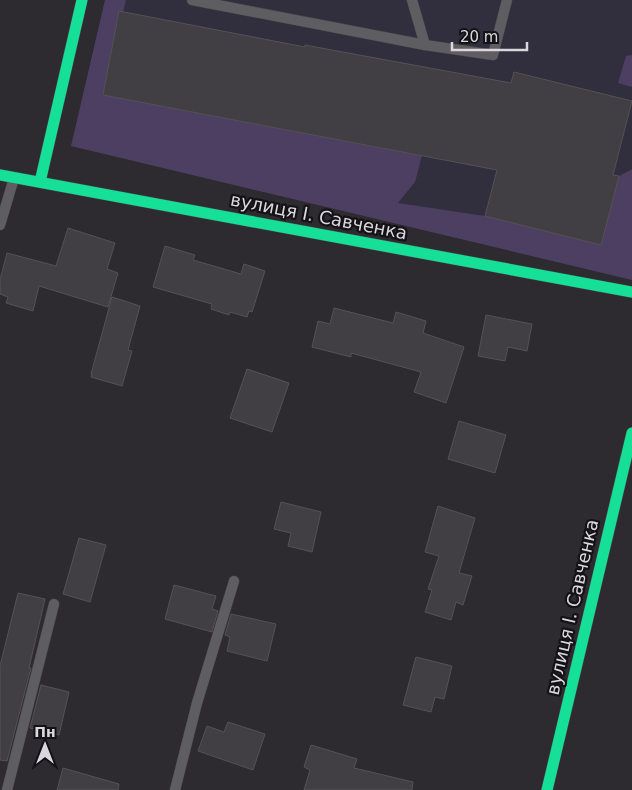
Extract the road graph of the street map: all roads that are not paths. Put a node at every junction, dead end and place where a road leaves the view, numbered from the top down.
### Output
1 (82, 0) edge
2 (192, 0) edge
3 (412, 0) edge
4 (507, 0) edge
5 (425, 45) junction
6 (0, 174) edge
7 (14, 177) junction
8 (40, 182) junction
9 (0, 225) edge
10 (632, 292) edge
11 (632, 433) edge
12 (234, 581) dead end
13 (54, 604) dead end
14 (7, 790) edge
15 (175, 790) edge
16 (547, 790) edge

1 - 8 street
2 - 5 lane
3 - 5 lane
4 - 5 lane
6 - 7 street, вулиця І. Савченка
7 - 8 street, вулиця І. Савченка
7 - 9 lane
8 - 10 street, вулиця І. Савченка
11 - 16 street, вулиця І. Савченка
12 - 15 lane
13 - 14 lane

